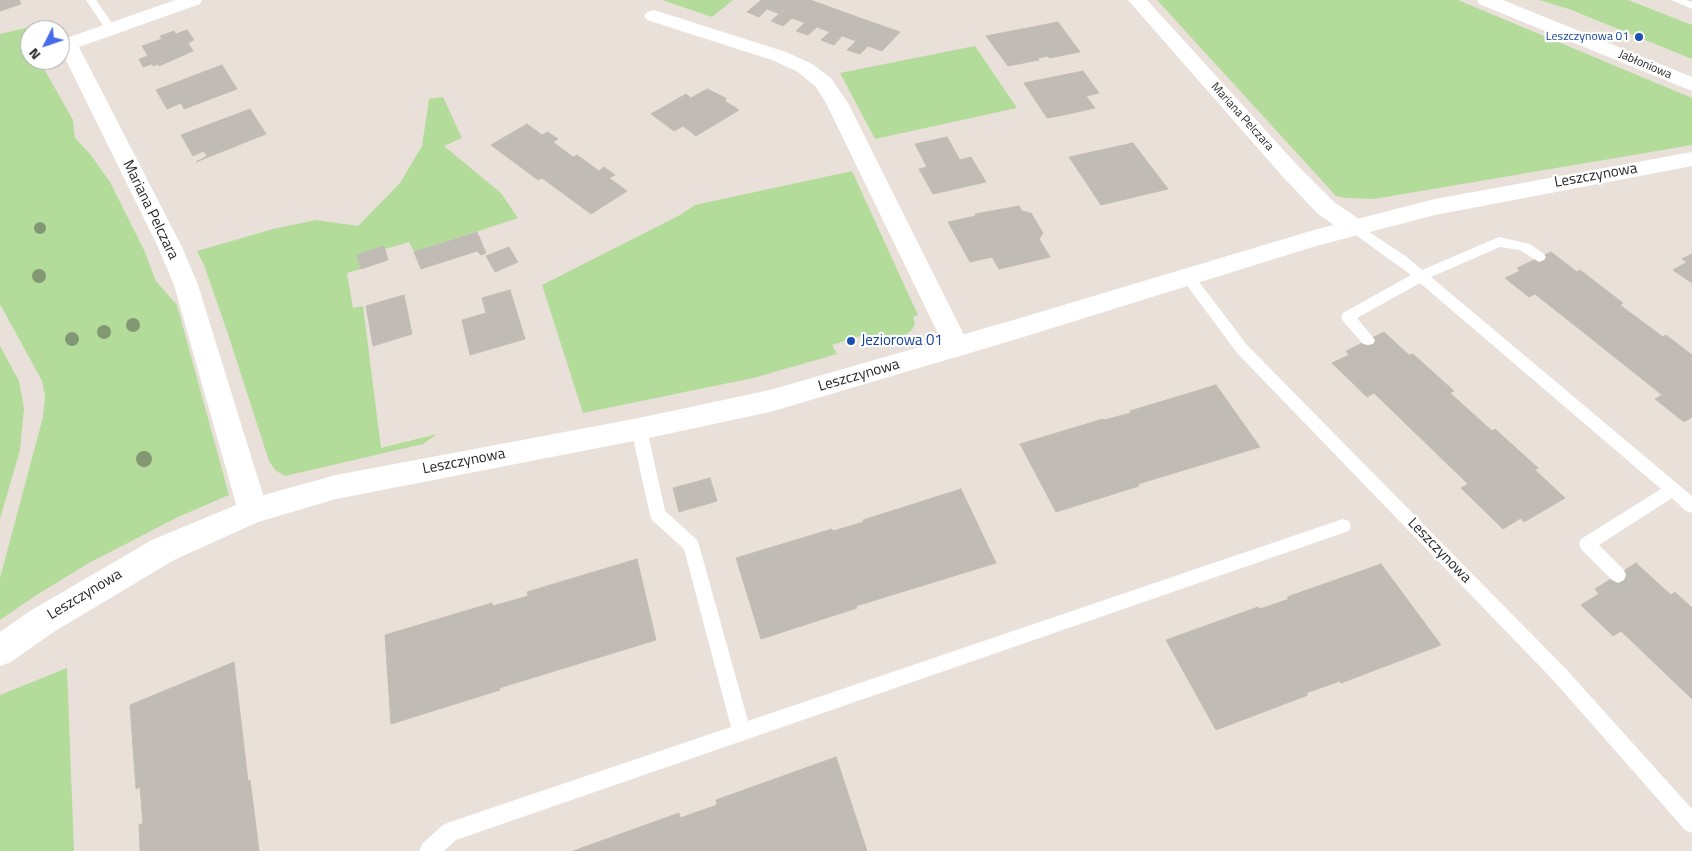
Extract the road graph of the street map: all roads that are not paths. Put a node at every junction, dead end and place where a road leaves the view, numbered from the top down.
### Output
1 (91, 0) edge
2 (193, 0) edge
3 (1137, 0) edge
4 (1486, 0) edge
5 (1676, 0) edge
6 (1692, 6) edge
7 (654, 16) dead end
8 (111, 29) junction
9 (1692, 85) edge
10 (1692, 159) edge
11 (1354, 227) junction
12 (1539, 257) dead end
13 (1421, 276) junction
14 (1188, 277) junction
15 (1368, 340) dead end
16 (957, 347) junction
17 (639, 429) junction
18 (1672, 490) junction
19 (1692, 506) edge
20 (253, 511) junction
21 (1343, 526) dead end
22 (1618, 575) dead end
23 (0, 651) edge
24 (742, 732) junction
25 (1692, 823) edge
26 (429, 851) edge

1 - 8 lane
2 - 8 street, Mariana Pelczara
3 - 11 street, Mariana Pelczara
4 - 9 street, Jabłoniowa
5 - 6 lane
7 - 16 street
8 - 20 street, Mariana Pelczara
10 - 11 street, Leszczynowa
11 - 13 lane
11 - 14 street, Leszczynowa
12 - 13 lane
13 - 15 lane
13 - 18 lane
14 - 16 street, Leszczynowa
14 - 25 lane, Leszczynowa
16 - 17 street, Leszczynowa
17 - 20 street, Leszczynowa
17 - 24 lane
18 - 19 lane
18 - 22 lane
20 - 23 street, Leszczynowa
21 - 24 lane
24 - 26 lane

